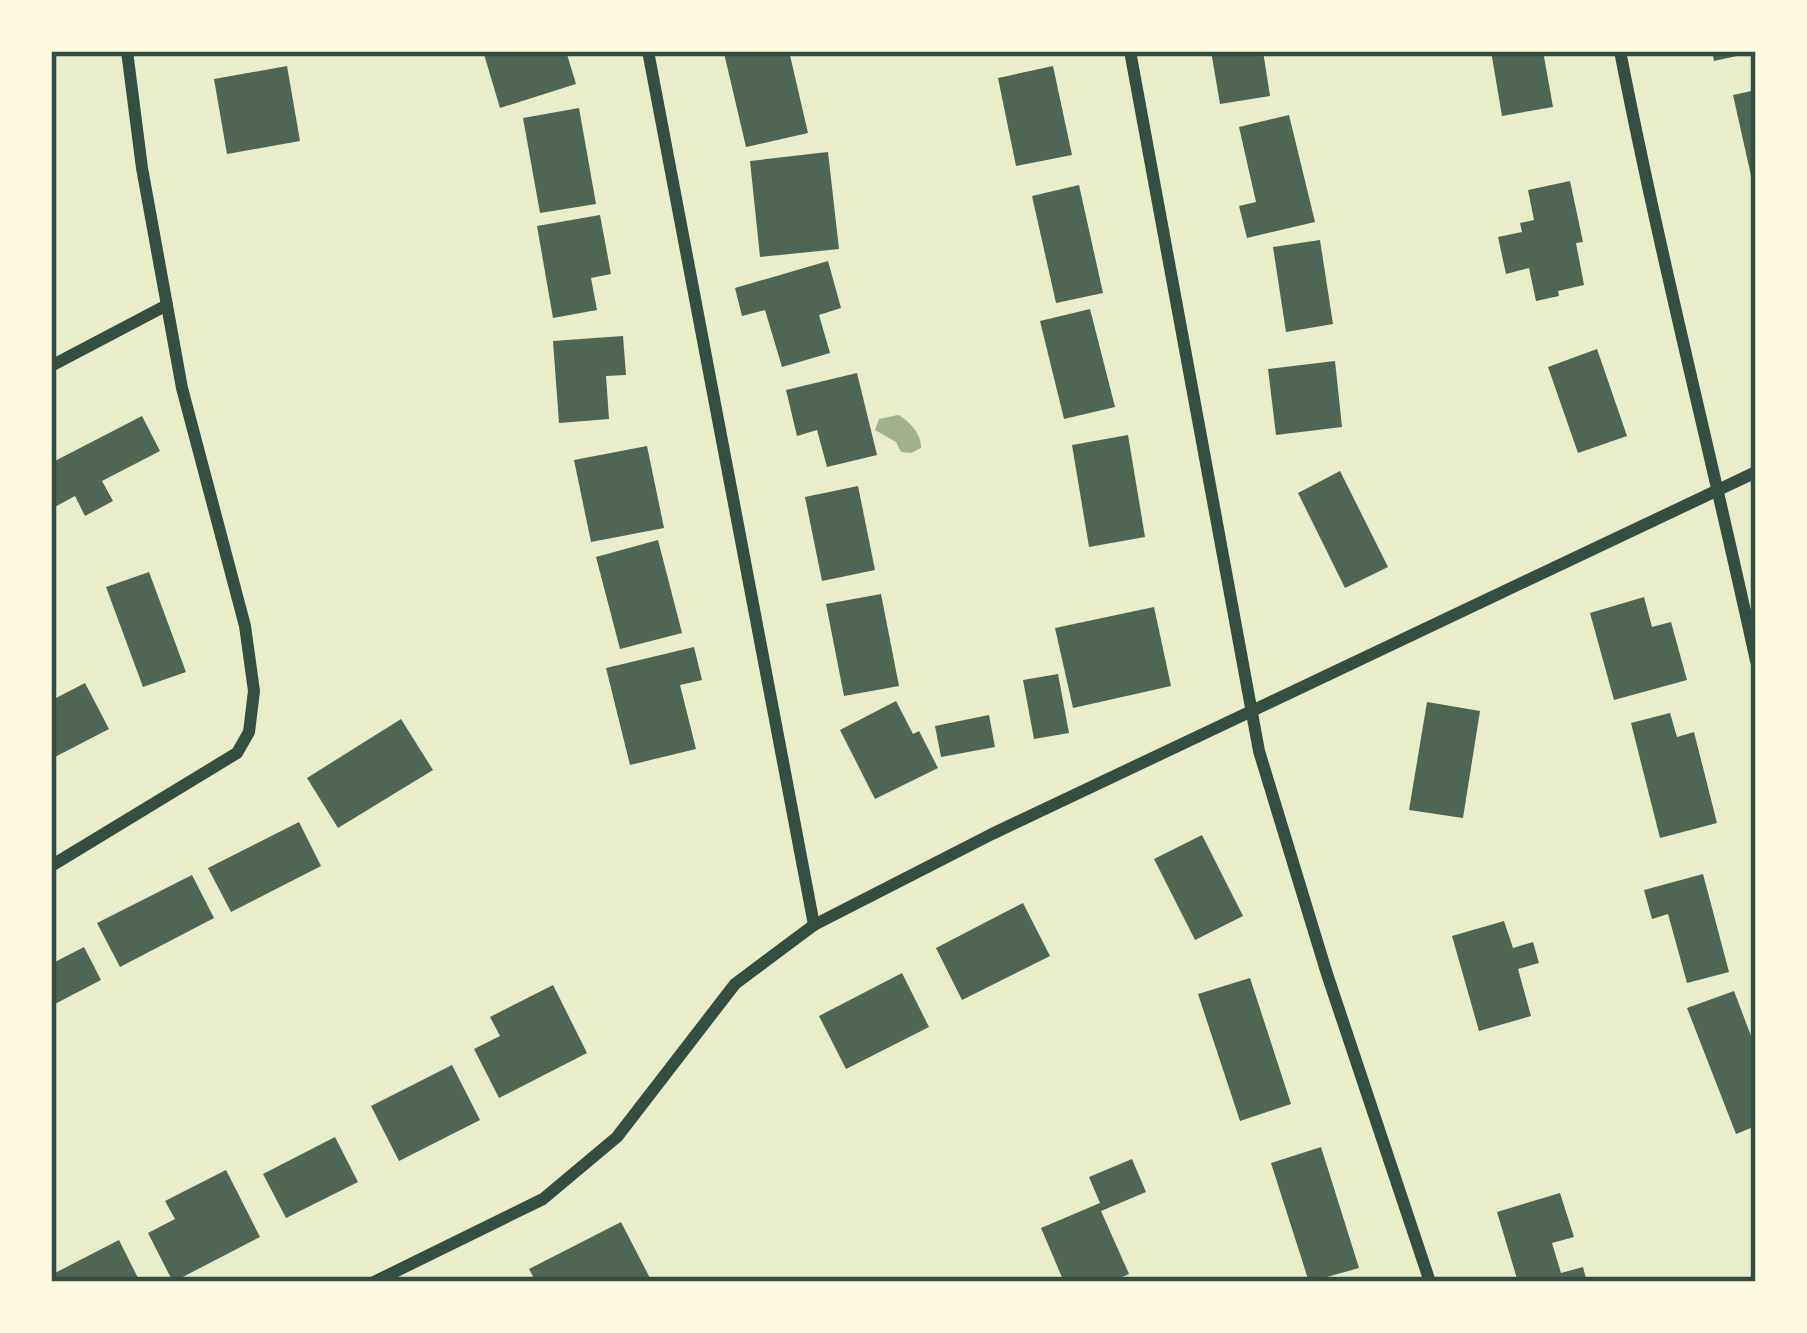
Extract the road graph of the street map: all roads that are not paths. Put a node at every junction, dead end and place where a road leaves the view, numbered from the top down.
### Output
1 (127, 51) edge
2 (648, 51) edge
3 (1130, 51) edge
4 (1620, 51) edge
5 (167, 305) junction
6 (51, 366) edge
7 (1756, 472) edge
8 (1719, 490) junction
9 (1756, 662) edge
10 (1251, 712) junction
11 (51, 866) edge
12 (814, 925) junction
13 (374, 1282) edge
14 (1430, 1282) edge

1 - 5 street
2 - 12 street
3 - 10 street
4 - 8 street
5 - 6 street
5 - 11 street
7 - 8 street
8 - 9 street
8 - 10 street
10 - 12 street
10 - 14 street
12 - 13 street

